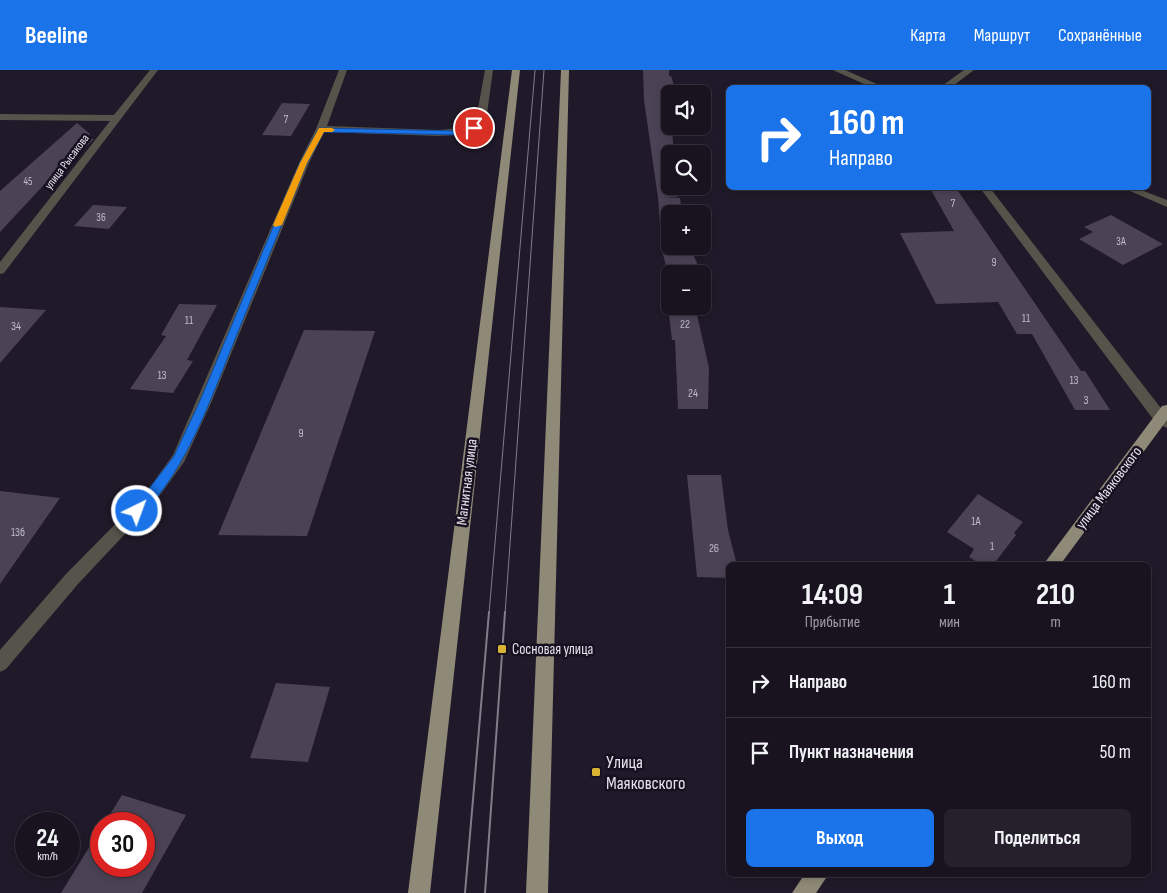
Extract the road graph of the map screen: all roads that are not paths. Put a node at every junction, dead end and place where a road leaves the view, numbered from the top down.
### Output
1 (154, 70) edge
2 (343, 70) edge
3 (489, 70) edge
4 (516, 70) edge
5 (565, 70) edge
6 (836, 70) edge
7 (970, 70) edge
8 (874, 85) edge
9 (948, 85) edge
10 (0, 117) edge
11 (116, 118) junction
12 (321, 130) junction
13 (987, 190) edge
14 (1133, 190) edge
15 (1167, 204) edge
16 (0, 270) edge
17 (1165, 418) edge
18 (1053, 562) edge
19 (0, 663) edge
20 (815, 877) edge
21 (419, 893) edge
22 (538, 893) edge
23 (803, 893) edge

1 - 11 street, улица Рысакова
2 - 12 street
3 - 12 street
4 - 21 main road, Магнитная улица
5 - 22 main road
6 - 8 street
7 - 9 street
10 - 11 street
11 - 16 street, улица Рысакова
12 - 19 street
13 - 17 street
14 - 15 street
17 - 18 main road, улица Маяковского
20 - 23 main road

